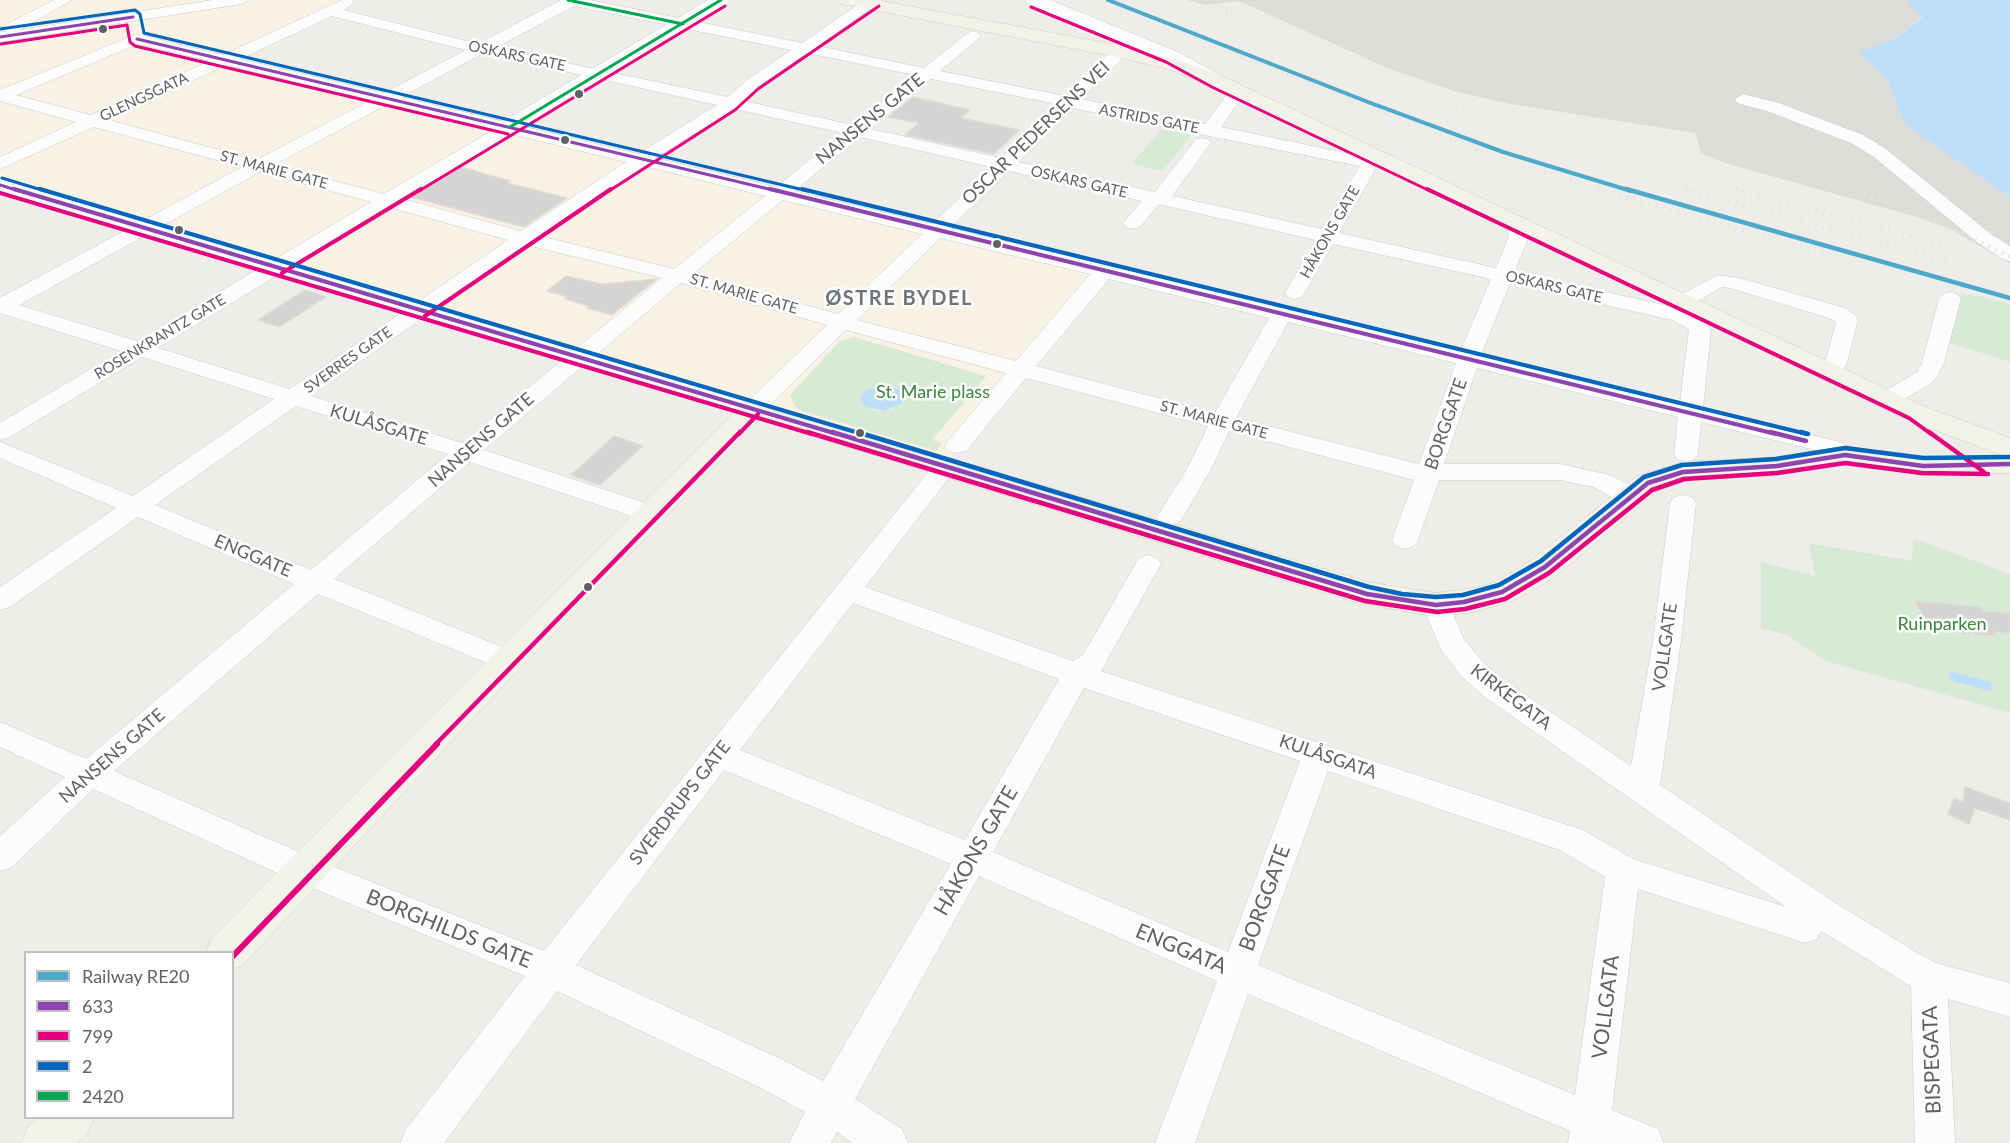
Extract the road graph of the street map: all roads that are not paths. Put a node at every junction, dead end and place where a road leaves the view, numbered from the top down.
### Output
1 (65, 0) edge
2 (242, 0) edge
3 (355, 0) edge
4 (571, 0) edge
5 (721, 0) edge
6 (847, 0) edge
7 (1034, 0) edge
8 (872, 2) edge
9 (331, 11) junction
10 (133, 17) junction
11 (683, 24) junction
12 (0, 35) edge
13 (973, 36) dead end
14 (137, 39) junction
15 (805, 48) junction
16 (479, 49) junction
17 (1114, 58) dead end
18 (226, 59) junction
19 (928, 73) junction
20 (601, 74) junction
21 (1215, 80) junction
22 (0, 96) edge
23 (387, 98) junction
24 (1743, 99) dead end
25 (1232, 100) dead end
26 (1067, 103) junction
27 (731, 104) junction
28 (93, 120) junction
29 (510, 127) junction
30 (853, 132) junction
31 (1206, 137) junction
32 (642, 159) junction
33 (0, 164) edge
34 (1371, 164) junction
35 (1002, 165) junction
36 (258, 166) junction
37 (3, 187) edge
38 (780, 192) junction
39 (1156, 200) junction
40 (390, 201) junction
41 (1515, 222) junction
42 (1133, 224) dead end
43 (145, 227) junction
44 (935, 230) junction
45 (1328, 237) junction
46 (524, 238) junction
47 (2010, 255) edge
48 (278, 267) junction
49 (1104, 271) junction
50 (1502, 275) junction
51 (678, 276) junction
52 (1294, 294) dead end
53 (1950, 298) dead end
54 (1, 306) edge
55 (421, 310) junction
56 (1685, 310) junction
57 (1282, 314) junction
58 (843, 322) junction
59 (139, 349) junction
60 (580, 356) junction
61 (1468, 360) junction
62 (1020, 369) junction
63 (1824, 370) junction
64 (294, 399) junction
65 (1900, 406) junction
66 (753, 409) junction
67 (1689, 412) junction
68 (1222, 422) junction
69 (0, 433) edge
70 (0, 449) edge
71 (466, 452) junction
72 (1686, 454) dead end
73 (1845, 455) junction
74 (951, 456) junction
75 (2004, 462) edge
76 (1430, 474) junction
77 (1630, 496) junction
78 (1683, 503) dead end
79 (135, 506) junction
80 (652, 514) junction
81 (1170, 517) dead end
82 (1405, 540) dead end
83 (1148, 564) dead end
84 (315, 582) junction
85 (848, 591) junction
86 (0, 600) edge
87 (1436, 606) junction
88 (507, 660) junction
89 (1077, 674) junction
90 (0, 734) edge
91 (718, 754) junction
92 (1318, 754) junction
93 (90, 773) junction
94 (1643, 790) junction
95 (0, 857) edge
96 (973, 858) junction
97 (305, 870) junction
98 (1623, 870) junction
99 (1805, 928) dead end
100 (228, 951) edge
101 (550, 970) junction
102 (1237, 973) junction
103 (1929, 977) junction
104 (2010, 1000) edge
105 (830, 1105) junction
106 (69, 1119) edge
107 (1590, 1132) edge
108 (45, 1143) edge
109 (420, 1143) edge
110 (809, 1143) edge
111 (888, 1143) edge
112 (1175, 1143) edge
113 (1644, 1143) edge
114 (1935, 1143) edge

1 - 12 street
2 - 10 street
3 - 9 street, GLENGSGATA
4 - 11 street, ASTRIDS GATE
4 - 16 street
5 - 11 street, ROSENKRANTZ GATE
6 - 8 main road
7 - 21 street
8 - 15 street, SVERRES GATE
8 - 21 main road
9 - 16 street, OSKARS GATE
9 - 18 street, GLENGSGATA
10 - 12 street
10 - 14 street
11 - 15 street, ASTRIDS GATE
11 - 20 street, ROSENKRANTZ GATE
13 - 19 street, NANSENS GATE
14 - 18 street
14 - 22 street
15 - 19 street, ASTRIDS GATE
15 - 27 street, SVERRES GATE
16 - 20 street, OSKARS GATE
16 - 23 street
17 - 26 street, OSCAR PEDERSENS VEI
18 - 23 street
18 - 28 street, GLENGSGATA
19 - 26 street, ASTRIDS GATE
19 - 30 street, NANSENS GATE
20 - 27 street, OSKARS GATE
20 - 29 street, ROSENKRANTZ GATE
21 - 34 main road
22 - 28 street, ST. MARIE GATE
23 - 29 street
23 - 36 street
24 - 47 street
25 - 31 street
26 - 31 street, ASTRIDS GATE
26 - 35 street, OSCAR PEDERSENS VEI
27 - 30 street, OSKARS GATE
27 - 32 street, SVERRES GATE
28 - 33 street, GLENGSGATA
28 - 36 street, ST. MARIE GATE
29 - 32 street
29 - 40 street, ROSENKRANTZ GATE
30 - 35 street, OSKARS GATE
30 - 38 street, NANSENS GATE
31 - 34 street, ASTRIDS GATE
31 - 39 street
32 - 38 street
32 - 46 street, SVERRES GATE
34 - 41 main road
34 - 45 street, HÅKONS GATE
35 - 39 street, OSKARS GATE
35 - 44 street, OSCAR PEDERSENS VEI
36 - 40 street, ST. MARIE GATE
36 - 43 street
37 - 43 street
38 - 44 street
38 - 51 street, NANSENS GATE
39 - 42 street
39 - 45 street, OSKARS GATE
40 - 46 street, ST. MARIE GATE
40 - 48 street, ROSENKRANTZ GATE
41 - 50 street, BORGGATE
41 - 56 main road
43 - 48 street
43 - 54 street
44 - 49 street
44 - 58 street, OSCAR PEDERSENS VEI
45 - 50 street, OSKARS GATE
45 - 52 street, HÅKONS GATE
46 - 51 street, ST. MARIE GATE
46 - 55 street, SVERRES GATE
48 - 55 street
48 - 59 street, ROSENKRANTZ GATE
49 - 57 street
49 - 62 street, SVERDRUPS GATE
50 - 56 street, OSKARS GATE
50 - 61 street, BORGGATE
51 - 58 street, ST. MARIE GATE
51 - 60 street, NANSENS GATE
53 - 65 street
54 - 59 street, KULÅSGATE
55 - 60 street
55 - 64 street, SVERRES GATE
56 - 63 main road
56 - 63 street
56 - 67 street
57 - 61 street
57 - 68 street
58 - 62 street, ST. MARIE GATE
58 - 66 street, OSCAR PEDERSENS VEI
59 - 64 street, KULÅSGATE
59 - 69 street, ROSENKRANTZ GATE
60 - 66 street
60 - 71 street, NANSENS GATE
61 - 67 street
61 - 76 street, BORGGATE
62 - 68 street, ST. MARIE GATE
62 - 74 street, SVERDRUPS GATE
63 - 65 main road
64 - 71 street, KULÅSGATE
64 - 79 street, SVERRES GATE
65 - 75 main road
66 - 74 main road
66 - 80 main road, OSCAR PEDERSENS VEI
67 - 72 street
67 - 73 street
68 - 76 street, ST. MARIE GATE
68 - 81 street
70 - 79 street, ENGGATE
71 - 80 street, KULÅSGATE
71 - 84 street, NANSENS GATE
73 - 75 main road
73 - 77 main road
74 - 85 street, SVERDRUPS GATE
74 - 87 main road
76 - 77 street, ST. MARIE GATE
76 - 82 street, BORGGATE
77 - 87 main road
78 - 94 street, VOLLGATE
79 - 84 street, ENGGATE
79 - 86 street, SVERRES GATE
80 - 88 main road, OSCAR PEDERSENS VEI
83 - 89 street, HÅKONS GATE
84 - 88 street, ENGGATE
84 - 93 street, NANSENS GATE
85 - 89 street, KULÅSGATA
85 - 91 street, SVERDRUPS GATE
87 - 94 street, KIRKEGATA
88 - 97 main road, OSCAR PEDERSENS VEI
89 - 92 street, KULÅSGATA
89 - 96 street, HÅKONS GATE
90 - 93 street, BORGHILDS GATE
91 - 96 street, ENGGATA
91 - 101 street, SVERDRUPS GATE
92 - 98 street, KULÅSGATA
92 - 102 street, BORGGATE
93 - 95 street, NANSENS GATE
93 - 97 street, BORGHILDS GATE
94 - 103 street, KIRKEGATA
96 - 102 street, ENGGATA
96 - 105 street, HÅKONS GATE
97 - 100 main road, OSCAR PEDERSENS VEI
97 - 101 street, BORGHILDS GATE
98 - 99 street, KULÅSGATA
98 - 107 street, VOLLGATA
101 - 105 street, BORGHILDS GATE
101 - 109 street, SVERDRUPS GATE
102 - 107 street, ENGGATA
102 - 112 street, BORGGATE
103 - 104 street, KIRKEGATA
103 - 114 street, BISPEGATA
105 - 110 street, HÅKONS GATE
105 - 111 street, BORGHILDS GATE
106 - 108 main road
107 - 113 street, ENGGATA

